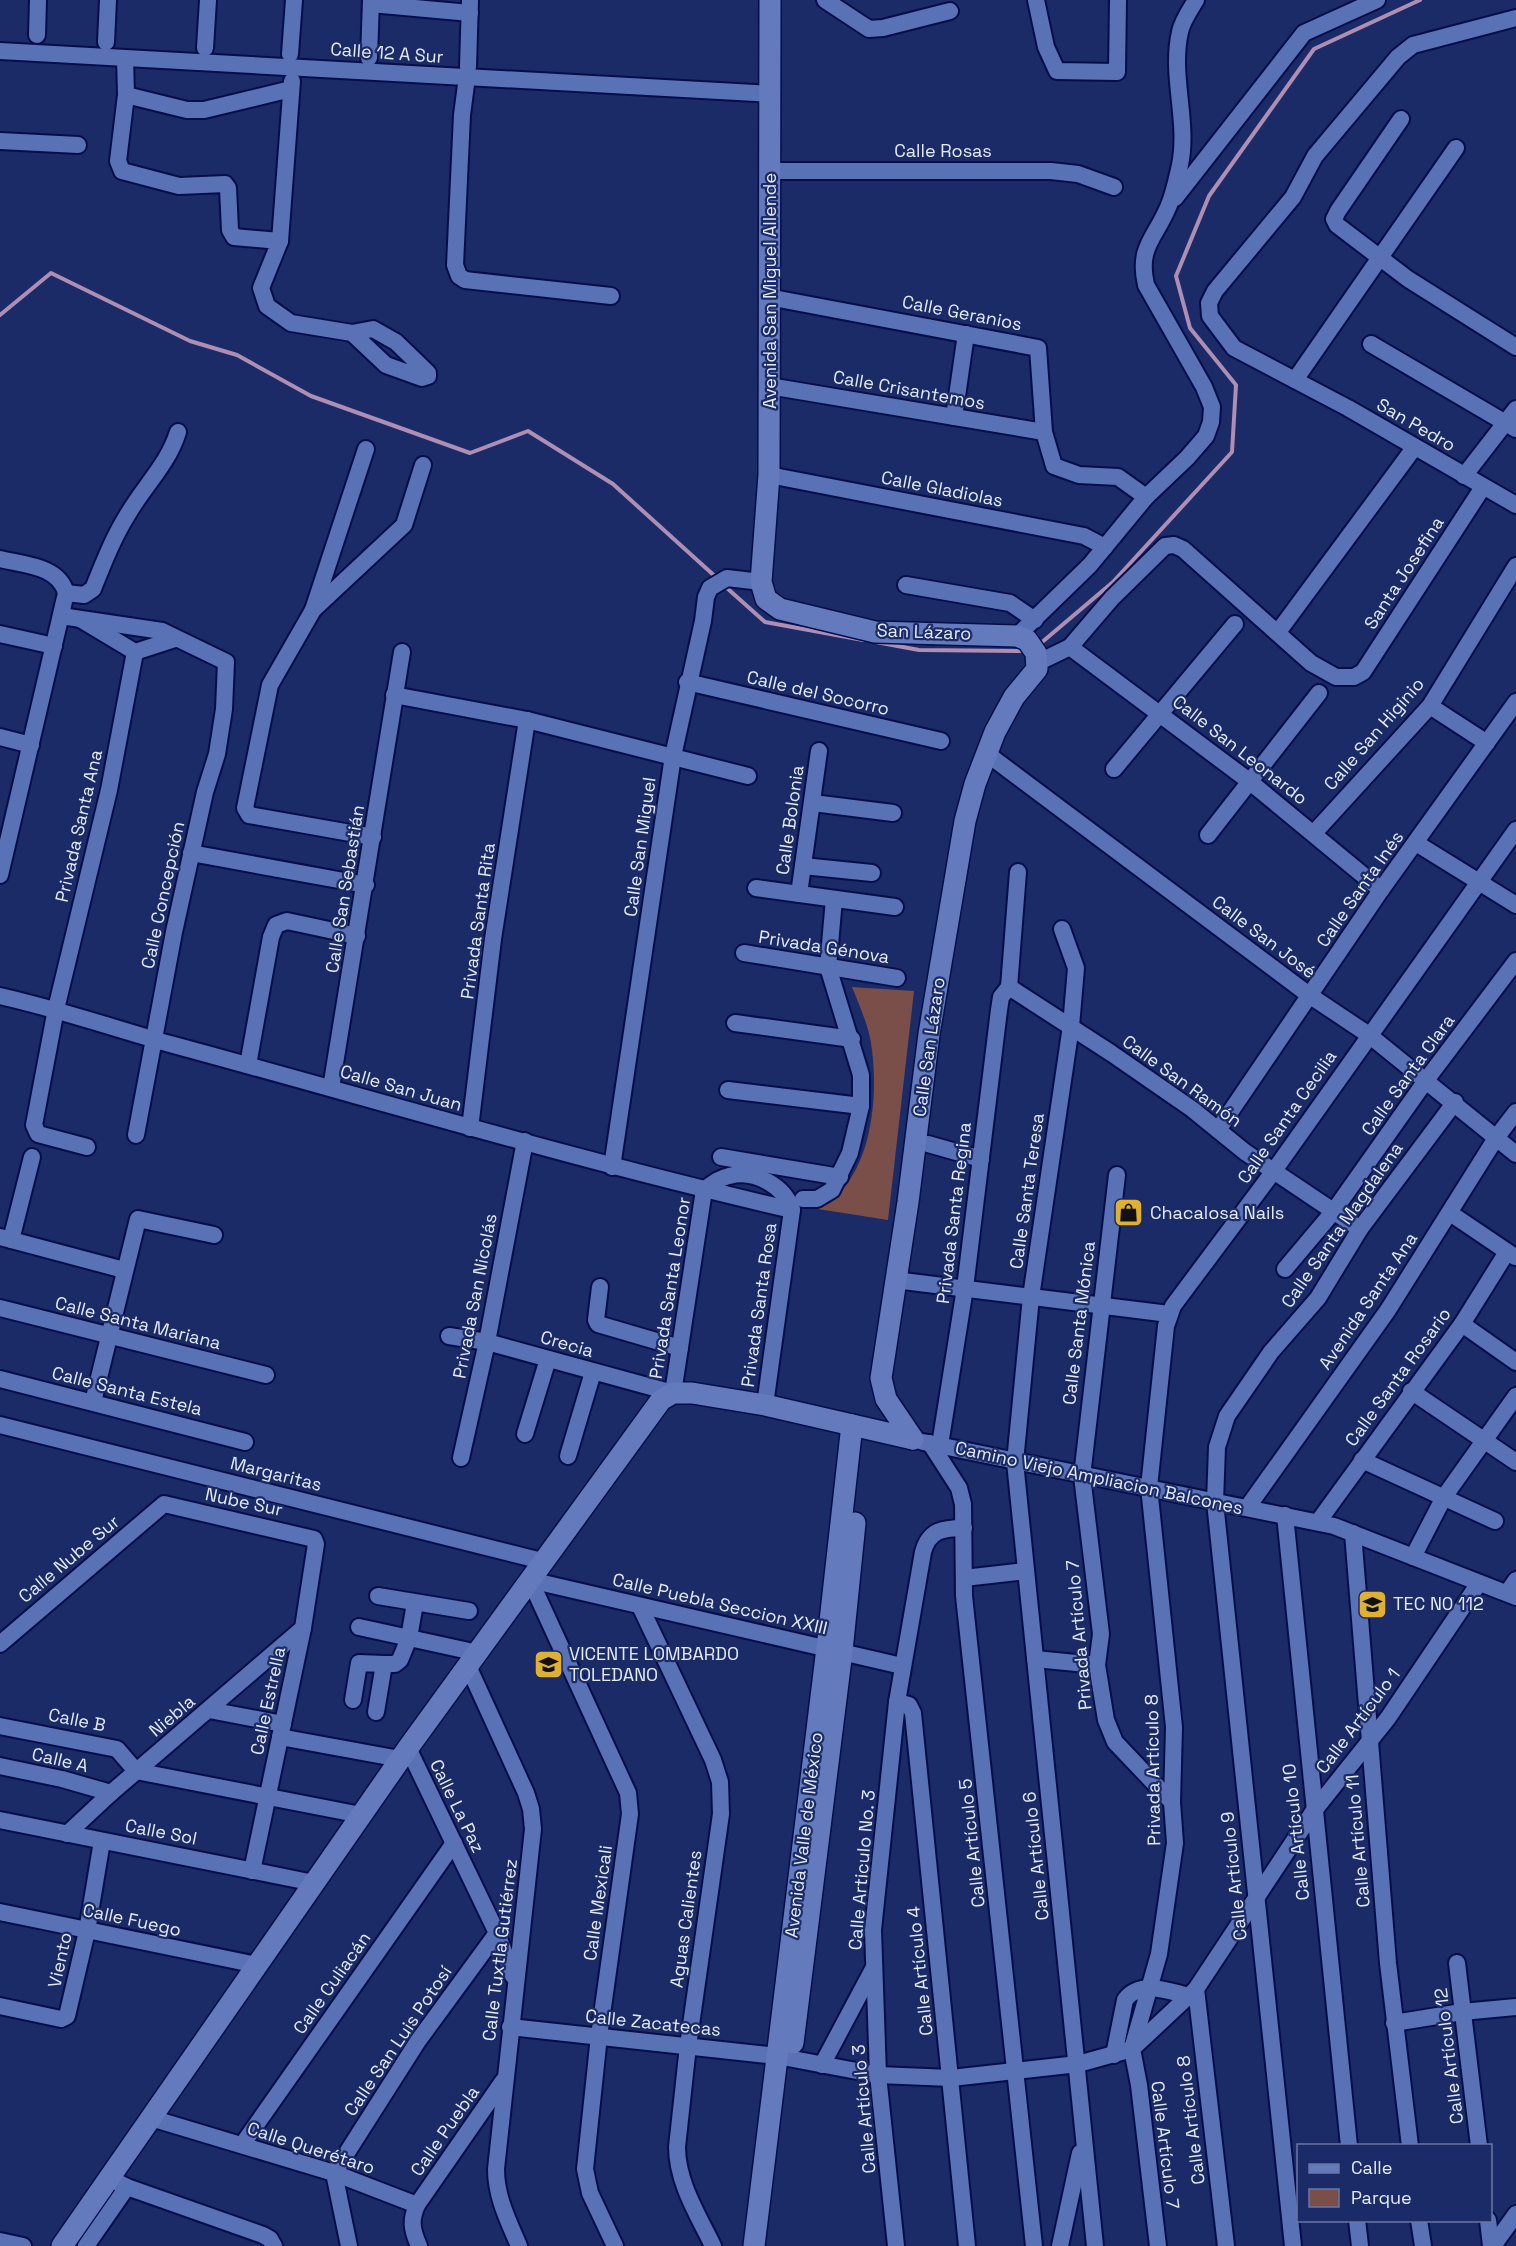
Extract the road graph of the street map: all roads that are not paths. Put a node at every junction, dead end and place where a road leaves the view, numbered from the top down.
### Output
1 (38, 0) edge
2 (108, 0) edge
3 (208, 0) edge
4 (294, 0) edge
5 (770, 0) edge
6 (825, 0) edge
7 (1036, 0) edge
8 (1118, 0) edge
9 (1196, 0) edge
10 (1377, 0) edge
11 (371, 2) edge
12 (470, 6) edge
13 (950, 11) dead end
14 (1516, 18) edge
15 (37, 35) dead end
16 (106, 42) dead end
17 (205, 48) dead end
18 (0, 51) edge
19 (125, 58) junction
20 (369, 58) dead end
21 (291, 60) junction
22 (467, 72) junction
23 (291, 89) junction
24 (772, 94) junction
25 (126, 95) junction
26 (1401, 119) dead end
27 (0, 141) edge
28 (78, 145) dead end
29 (1456, 148) dead end
30 (771, 171) junction
31 (1114, 187) dead end
32 (1168, 206) junction
33 (280, 242) junction
34 (1379, 259) junction
35 (611, 296) dead end
36 (768, 297) junction
37 (352, 333) dead end
38 (966, 334) junction
39 (1371, 344) dead end
40 (1516, 347) edge
41 (1295, 380) junction
42 (769, 386) junction
43 (1516, 409) edge
44 (954, 417) junction
45 (1510, 426) edge
46 (178, 432) dead end
47 (1044, 432) junction
48 (1414, 448) junction
49 (366, 449) dead end
50 (423, 465) dead end
51 (769, 476) junction
52 (1464, 476) junction
53 (1483, 487) junction
54 (1146, 497) junction
55 (1516, 505) edge
56 (1105, 547) junction
57 (0, 559) edge
58 (1516, 566) edge
59 (761, 582) junction
60 (906, 585) dead end
61 (63, 586) junction
62 (313, 610) junction
63 (69, 616) junction
64 (1035, 620) junction
65 (117, 622) junction
66 (1235, 624) dead end
67 (1278, 633) junction
68 (0, 634) edge
69 (176, 639) junction
70 (54, 645) junction
71 (1070, 647) junction
72 (1030, 649) junction
73 (135, 652) junction
74 (402, 652) dead end
75 (687, 682) junction
76 (1318, 693) dead end
77 (394, 694) junction
78 (1516, 702) edge
79 (1430, 706) junction
80 (1162, 713) junction
81 (527, 720) junction
82 (0, 737) edge
83 (941, 741) dead end
84 (1487, 743) junction
85 (31, 745) junction
86 (819, 751) dead end
87 (987, 753) junction
88 (673, 756) junction
89 (1114, 769) dead end
90 (748, 776) dead end
91 (1249, 781) junction
92 (813, 803) junction
93 (893, 813) dead end
94 (7, 818) edge
95 (1516, 830) edge
96 (1314, 833) junction
97 (1208, 835) dead end
98 (373, 837) junction
99 (1416, 843) junction
100 (191, 853) junction
101 (803, 866) junction
102 (1018, 872) dead end
103 (872, 873) dead end
104 (0, 875) edge
105 (1479, 880) junction
106 (366, 885) junction
107 (756, 888) dead end
108 (1381, 890) junction
109 (799, 894) junction
110 (834, 899) junction
111 (1516, 905) edge
112 (895, 907) dead end
113 (1062, 929) dead end
114 (357, 936) junction
115 (744, 953) dead end
116 (1516, 961) edge
117 (828, 967) junction
118 (897, 978) dead end
119 (1009, 987) junction
120 (1309, 995) junction
121 (0, 996) edge
122 (56, 1009) junction
123 (735, 1023) dead end
124 (1071, 1026) junction
125 (1368, 1035) junction
126 (852, 1039) junction
127 (155, 1040) junction
128 (248, 1065) junction
129 (1427, 1079) junction
130 (331, 1088) junction
131 (728, 1090) dead end
132 (1455, 1102) junction
133 (861, 1106) junction
134 (1516, 1112) edge
135 (470, 1128) junction
136 (1218, 1130) junction
137 (136, 1135) dead end
138 (1496, 1138) junction
139 (525, 1141) junction
140 (928, 1144) dead end
141 (87, 1147) dead end
142 (1516, 1154) edge
143 (721, 1156) dead end
144 (32, 1157) dead end
145 (981, 1159) junction
146 (612, 1167) junction
147 (1273, 1172) junction
148 (1117, 1175) dead end
149 (837, 1180) junction
150 (704, 1190) junction
151 (798, 1205) junction
152 (1333, 1212) junction
153 (1450, 1214) junction
154 (1360, 1229) junction
155 (214, 1235) dead end
156 (6, 1239) edge
157 (1511, 1255) edge
158 (1285, 1269) dead end
159 (124, 1270) junction
160 (896, 1280) junction
161 (600, 1287) dead end
162 (964, 1288) junction
163 (1031, 1297) junction
164 (1099, 1307) junction
165 (0, 1308) edge
166 (1169, 1314) junction
167 (1462, 1324) junction
168 (108, 1335) junction
169 (449, 1336) dead end
170 (487, 1342) junction
171 (680, 1348) junction
172 (548, 1359) junction
173 (1516, 1362) edge
174 (593, 1372) junction
175 (266, 1375) dead end
176 (0, 1379) edge
177 (1411, 1391) junction
178 (673, 1393) junction
179 (1516, 1396) edge
180 (93, 1402) junction
181 (765, 1405) junction
182 (0, 1425) edge
183 (858, 1427) junction
184 (525, 1434) dead end
185 (1483, 1441) junction
186 (244, 1442) dead end
187 (928, 1443) junction
188 (568, 1456) dead end
189 (461, 1458) dead end
190 (1362, 1460) junction
191 (1015, 1462) junction
192 (1516, 1462) edge
193 (1082, 1476) junction
194 (1149, 1487) junction
195 (1444, 1497) junction
196 (1215, 1502) junction
197 (164, 1504) joint
198 (1247, 1508) junction
199 (1285, 1515) junction
200 (1496, 1521) dead end
201 (1318, 1522) junction
202 (964, 1528) junction
203 (1353, 1533) junction
204 (314, 1539) joint
205 (1413, 1557) junction
206 (542, 1561) junction
207 (1026, 1571) junction
208 (964, 1578) junction
209 (530, 1580) junction
210 (1479, 1583) junction
211 (1513, 1590) edge
212 (378, 1596) dead end
213 (415, 1603) junction
214 (640, 1606) junction
215 (470, 1611) dead end
216 (359, 1627) dead end
217 (303, 1628) junction
218 (409, 1638) junction
219 (0, 1644) edge
220 (835, 1650) junction
221 (1035, 1659) junction
222 (473, 1660) junction
223 (384, 1664) junction
224 (1097, 1665) junction
225 (902, 1666) junction
226 (353, 1700) dead end
227 (897, 1702) junction
228 (208, 1710) junction
229 (376, 1712) dead end
230 (0, 1726) edge
231 (282, 1731) junction
232 (1369, 1740) junction
233 (404, 1753) junction
234 (0, 1766) edge
235 (136, 1772) junction
236 (111, 1793) junction
237 (267, 1799) junction
238 (1172, 1802) junction
239 (1313, 1812) junction
240 (361, 1815) junction
241 (0, 1821) edge
242 (67, 1834) junction
243 (102, 1840) junction
244 (453, 1843) junction
245 (252, 1871) junction
246 (314, 1882) junction
247 (1256, 1900) junction
248 (0, 1912) edge
249 (87, 1930) junction
250 (497, 1933) junction
251 (1457, 1963) dead end
252 (257, 1965) junction
253 (874, 1968) junction
254 (515, 1980) junction
255 (1152, 1988) junction
256 (1193, 1992) junction
257 (0, 2006) edge
258 (1516, 2007) edge
259 (1462, 2012) junction
260 (1394, 2023) junction
261 (510, 2027) junction
262 (599, 2036) junction
263 (688, 2046) junction
264 (1132, 2049) junction
265 (1114, 2055) junction
266 (784, 2057) junction
267 (1078, 2064) junction
268 (822, 2065) junction
269 (1017, 2073) junction
270 (878, 2074) junction
271 (951, 2078) junction
272 (504, 2080) junction
273 (151, 2118) junction
274 (1083, 2140) junction
275 (1349, 2144) edge
276 (1410, 2144) edge
277 (1479, 2144) edge
278 (242, 2145) junction
279 (334, 2173) junction
280 (118, 2182) junction
281 (417, 2205) junction
282 (1516, 2214) edge
283 (1357, 2222) edge
284 (1419, 2222) edge
285 (1488, 2222) edge
286 (0, 2241) edge
287 (272, 2242) edge
288 (74, 2245) edge
289 (23, 2246) edge
290 (350, 2246) edge
291 (419, 2246) edge
292 (519, 2246) edge
293 (615, 2246) edge
294 (713, 2246) edge
295 (754, 2246) edge
296 (766, 2246) edge
297 (896, 2246) edge
298 (967, 2246) edge
299 (1034, 2246) edge
300 (1060, 2246) edge
301 (1095, 2246) edge
302 (1158, 2246) edge
303 (1226, 2246) edge
304 (1293, 2246) edge
305 (1360, 2246) edge
306 (1423, 2246) edge
307 (1492, 2246) edge

1 - 15 street
2 - 16 street
3 - 17 street
4 - 21 street
5 - 24 main road, Avenida San Miguel Allende
6 - 13 street
7 - 8 street
9 - 32 street
10 - 32 street
11 - 12 street
11 - 20 street
12 - 22 street
14 - 41 street, San Pedro
18 - 19 street, Calle 12 A Sur
19 - 21 street, Calle 12 A Sur
19 - 25 street
21 - 22 street, Calle 12 A Sur
21 - 23 street
22 - 24 street, Calle 12 A Sur
22 - 35 street
23 - 25 street
23 - 33 street
24 - 30 main road, Avenida San Miguel Allende
25 - 33 street
26 - 34 street
27 - 28 street
29 - 34 street
30 - 31 street, Calle Rosas
30 - 36 main road, Avenida San Miguel Allende
32 - 54 street
33 - 37 street
34 - 40 street
34 - 41 street
36 - 38 street, Calle Geranios
36 - 42 main road, Avenida San Miguel Allende
38 - 44 street
38 - 47 street, Calle Geranios
39 - 45 street
41 - 48 street, San Pedro
42 - 44 street, Calle Crisantemos
42 - 51 main road, Avenida San Miguel Allende
43 - 45 street
44 - 47 street, Calle Crisantemos
45 - 52 street
46 - 61 street
47 - 54 street, Calle Geranios
48 - 52 street, San Pedro
48 - 67 street
49 - 62 street
50 - 62 street
51 - 56 street, Calle Gladiolas
51 - 59 main road, Avenida San Miguel Allende
52 - 53 street, San Pedro
53 - 55 street, San Pedro
53 - 67 street, Santa Josefina
54 - 56 street
56 - 64 street
57 - 61 street
58 - 79 street, Calle San Higinio
59 - 72 main road, San Lázaro
59 - 75 street, Calle San Miguel
60 - 64 street
61 - 63 street
62 - 98 street
63 - 65 street
63 - 70 street
63 - 73 street
64 - 72 street
65 - 69 street
65 - 73 street
66 - 80 street
67 - 71 street
68 - 70 street
69 - 73 street
69 - 100 street, Calle Concepción
70 - 85 street
71 - 72 street
71 - 80 street, Calle San Leonardo
72 - 87 main road, Calle San Lázaro
73 - 122 street, Privada Santa Ana
74 - 77 street, Calle San Sebastián
75 - 83 street, Calle del Socorro
75 - 88 street, Calle San Miguel
76 - 91 street
77 - 81 street
77 - 98 street, Calle San Sebastián
78 - 84 street, Calle Santa Inés
79 - 84 street
79 - 96 street, Calle San Higinio
80 - 89 street
80 - 91 street, Calle San Leonardo
81 - 88 street
81 - 135 street, Privada Santa Rita
82 - 85 street
84 - 99 street, Calle Santa Inés
85 - 94 street
86 - 92 street, Calle Bolonia
87 - 120 street, Calle San José
87 - 160 main road, Calle San Lázaro
88 - 90 street
88 - 146 street, Calle San Miguel
91 - 96 street, Calle San Leonardo
91 - 97 street
92 - 93 street
92 - 101 street, Calle Bolonia
94 - 104 street
95 - 105 street, Calle Santa Cecilia
96 - 108 street, Calle San Leonardo
98 - 106 street, Calle San Sebastián
99 - 105 street
99 - 108 street, Calle Santa Inés
100 - 106 street
100 - 127 street, Calle Concepción
101 - 103 street
101 - 109 street, Calle Bolonia
102 - 119 street, Privada Santa Regina
105 - 111 street
105 - 125 street, Calle Santa Cecilia
106 - 114 street, Calle San Sebastián
107 - 109 street
108 - 120 street, Calle Santa Inés
109 - 110 street
110 - 112 street
110 - 117 street
113 - 124 street, Calle Santa Teresa
114 - 128 street
114 - 130 street, Calle San Sebastián
115 - 117 street, Privada Génova
116 - 129 street, Calle Santa Clara
117 - 118 street, Privada Génova
117 - 126 street
119 - 124 street, Calle San Ramón
119 - 145 street, Privada Santa Regina
120 - 125 street, Calle San José
120 - 136 street, Calle Santa Inés
121 - 122 street, Calle San Juan
122 - 127 street, Calle San Juan
122 - 141 street, Privada Santa Ana
123 - 126 street
124 - 136 street, Calle San Ramón
124 - 163 street, Calle Santa Teresa
125 - 129 street, Calle San José
125 - 147 street, Calle Santa Cecilia
126 - 133 street
127 - 128 street, Calle San Juan
127 - 137 street, Calle Concepción
128 - 130 street, Calle San Juan
129 - 132 street, Calle San José
129 - 152 street, Calle Santa Clara
130 - 135 street, Calle San Juan
131 - 133 street
132 - 138 street, Calle San José
132 - 154 street, Calle Santa Magdalena
133 - 149 street
134 - 138 street, Avenida Santa Ana
135 - 139 street, Calle San Juan
136 - 147 street, Calle San Ramón
138 - 142 street, Calle San José
138 - 153 street, Avenida Santa Ana
139 - 146 street, Calle San Juan
139 - 170 street, Privada San Nicolás
140 - 145 street
143 - 149 street
144 - 156 street
145 - 162 street, Privada Santa Regina
146 - 150 street, Calle San Juan
147 - 152 street, Calle San Ramón
147 - 166 street, Calle Santa Cecilia
148 - 164 street, Calle Santa Mónica
149 - 151 street
150 - 151 street, Calle San Juan
150 - 151 street
150 - 171 street, Privada Santa Leonor
151 - 181 street, Privada Santa Rosa
152 - 154 street, Calle San Ramón
152 - 158 street, Calle Santa Clara
153 - 157 street
153 - 198 street, Avenida Santa Ana
154 - 196 street, Calle Santa Magdalena
155 - 159 street
156 - 159 street
157 - 167 street, Calle Santa Rosario
159 - 168 street
160 - 162 street
160 - 187 main road, Calle San Lázaro
161 - 171 street
162 - 163 street
162 - 187 street, Privada Santa Regina
163 - 164 street
163 - 191 street, Calle Santa Teresa
164 - 166 street
164 - 193 street, Calle Santa Mónica
165 - 168 street, Calle Santa Mariana
166 - 194 street, Calle Santa Cecilia
167 - 173 street
167 - 177 street, Calle Santa Rosario
168 - 175 street, Calle Santa Mariana
168 - 180 street
169 - 170 street, Crecia
170 - 172 street, Crecia
170 - 189 street, Privada San Nicolás
171 - 178 street, Privada Santa Leonor
172 - 174 street, Crecia
172 - 184 street
174 - 178 street, Crecia
174 - 188 street
176 - 180 street, Calle Santa Estela
177 - 185 street
177 - 190 street, Calle Santa Rosario
178 - 181 main road, Camino Viejo Ampliacion Balcones
178 - 206 main road
179 - 185 street
180 - 186 street, Calle Santa Estela
181 - 183 main road, Camino Viejo Ampliacion Balcones
182 - 206 street, Margaritas
183 - 187 main road, Camino Viejo Ampliacion Balcones
183 - 220 main road, Avenida Valle de México
185 - 192 street
185 - 195 street
187 - 191 street, Camino Viejo Ampliacion Balcones
187 - 202 street, Calle Artículo 5
190 - 195 street
190 - 201 street, Calle Santa Rosario
191 - 193 street, Camino Viejo Ampliacion Balcones
191 - 207 street, Calle Artículo 6
193 - 194 street, Camino Viejo Ampliacion Balcones
193 - 224 street, Privada Artículo 7
194 - 196 street, Camino Viejo Ampliacion Balcones
194 - 238 street, Privada Artículo 8
195 - 200 street
195 - 205 street
196 - 198 street, Camino Viejo Ampliacion Balcones
196 - 247 street, Calle Artículo 9
197 - 204 street, Nube Sur
197 - 219 street, Calle Nube Sur
198 - 199 street, Camino Viejo Ampliacion Balcones
199 - 201 street, Camino Viejo Ampliacion Balcones
199 - 239 street, Calle Artículo 10
201 - 203 street, Camino Viejo Ampliacion Balcones
202 - 208 street, Calle Artículo 5
202 - 225 street
203 - 205 street, Camino Viejo Ampliacion Balcones
203 - 232 street, Calle Artículo 11
204 - 217 street, Calle Estrella
205 - 210 street, Camino Viejo Ampliacion Balcones
206 - 209 main road
207 - 208 street
207 - 221 street, Calle Artículo 6
208 - 269 street, Calle Artículo 5
209 - 214 street, Calle Puebla Seccion XXIII
209 - 222 main road
209 - 262 street, Calle Mexicali
210 - 211 street, Camino Viejo Ampliacion Balcones
210 - 232 street, Calle Artículo 1
212 - 213 street
213 - 215 street
213 - 218 street
214 - 220 street, Calle Puebla Seccion XXIII
214 - 263 street, Aguas Calientes
216 - 218 street
217 - 228 street, Niebla
217 - 231 street, Calle Estrella
218 - 222 street
218 - 223 street
220 - 225 street, Calle Puebla Seccion XXIII
220 - 266 main road, Avenida Valle de México
221 - 224 street
221 - 267 street, Calle Artículo 6
222 - 233 main road
222 - 254 street, Calle Tuxtla Gutiérrez
223 - 226 street
223 - 229 street
224 - 238 street, Privada Artículo 7
225 - 227 street, Calle Articulo No. 3
227 - 253 street, Calle Articulo No. 3
227 - 271 street, Calle Artículo 4
228 - 231 street
228 - 235 street, Niebla
230 - 235 street, Calle B
231 - 233 street
231 - 237 street, Calle Estrella
232 - 239 street, Calle Artículo 1
232 - 260 street, Calle Artículo 11
233 - 240 main road
233 - 244 street, Calle La Paz
234 - 236 street, Calle A
235 - 236 street, Niebla
235 - 237 street
236 - 242 street, Niebla
237 - 240 street
237 - 245 street, Calle Estrella
238 - 255 street, Privada Artículo 8
239 - 247 street, Calle Artículo 1
239 - 275 street, Calle Artículo 10
240 - 246 main road
241 - 242 street, Calle Sol
242 - 243 street, Calle Sol
243 - 245 street, Calle Sol
243 - 249 street, Viento
244 - 250 street, Calle La Paz
244 - 278 street, Calle Culiacán
245 - 246 street, Calle Sol
246 - 252 main road
247 - 256 street, Calle Artículo 1
247 - 304 street, Calle Artículo 9
248 - 249 street, Calle Fuego
249 - 252 street, Calle Fuego
249 - 257 street, Viento
250 - 254 street, Calle La Paz
250 - 279 street, Calle San Luis Potosí
251 - 259 street, Calle Artículo 12
252 - 273 main road
253 - 268 street, Calle Articulo No. 3
253 - 270 street, Calle Artículo 3
254 - 261 street, Calle Tuxtla Gutiérrez
255 - 256 street
255 - 264 street, Privada Artículo 8
255 - 265 street
256 - 264 street, Calle Artículo 1
256 - 303 street, Calle Artículo 8
258 - 259 street
259 - 260 street
259 - 277 street, Calle Artículo 12
260 - 276 street, Calle Artículo 11
261 - 262 street, Calle Zacatecas
261 - 272 street, Calle Tuxtla Gutiérrez
262 - 263 street, Calle Zacatecas
262 - 293 street, Calle Mexicali
263 - 266 street, Calle Zacatecas
263 - 294 street, Aguas Calientes
264 - 265 street, Calle Zacatecas
264 - 302 street, Calle Artículo 7
265 - 267 street, Calle Zacatecas
266 - 268 street, Calle Zacatecas
266 - 295 main road, Avenida Valle de México
266 - 296 main road, Avenida Valle de México
267 - 269 street, Calle Zacatecas
267 - 274 street, Calle Artículo 6
268 - 270 street, Calle Zacatecas
269 - 271 street, Calle Zacatecas
269 - 299 street, Calle Artículo 5
270 - 271 street, Calle Zacatecas
270 - 297 street, Calle Artículo 3
271 - 298 street, Calle Artículo 4
272 - 281 street, Calle Puebla
272 - 292 street, Calle Tuxtla Gutiérrez
273 - 278 street, Calle Querétaro
273 - 280 main road
274 - 300 street
274 - 301 street, Calle Artículo 6
278 - 279 street, Calle Querétaro
279 - 281 street, Calle Querétaro
279 - 290 street
280 - 287 street
280 - 288 main road
281 - 291 street
282 - 307 street
283 - 305 street
284 - 306 street
285 - 307 street
286 - 289 street

